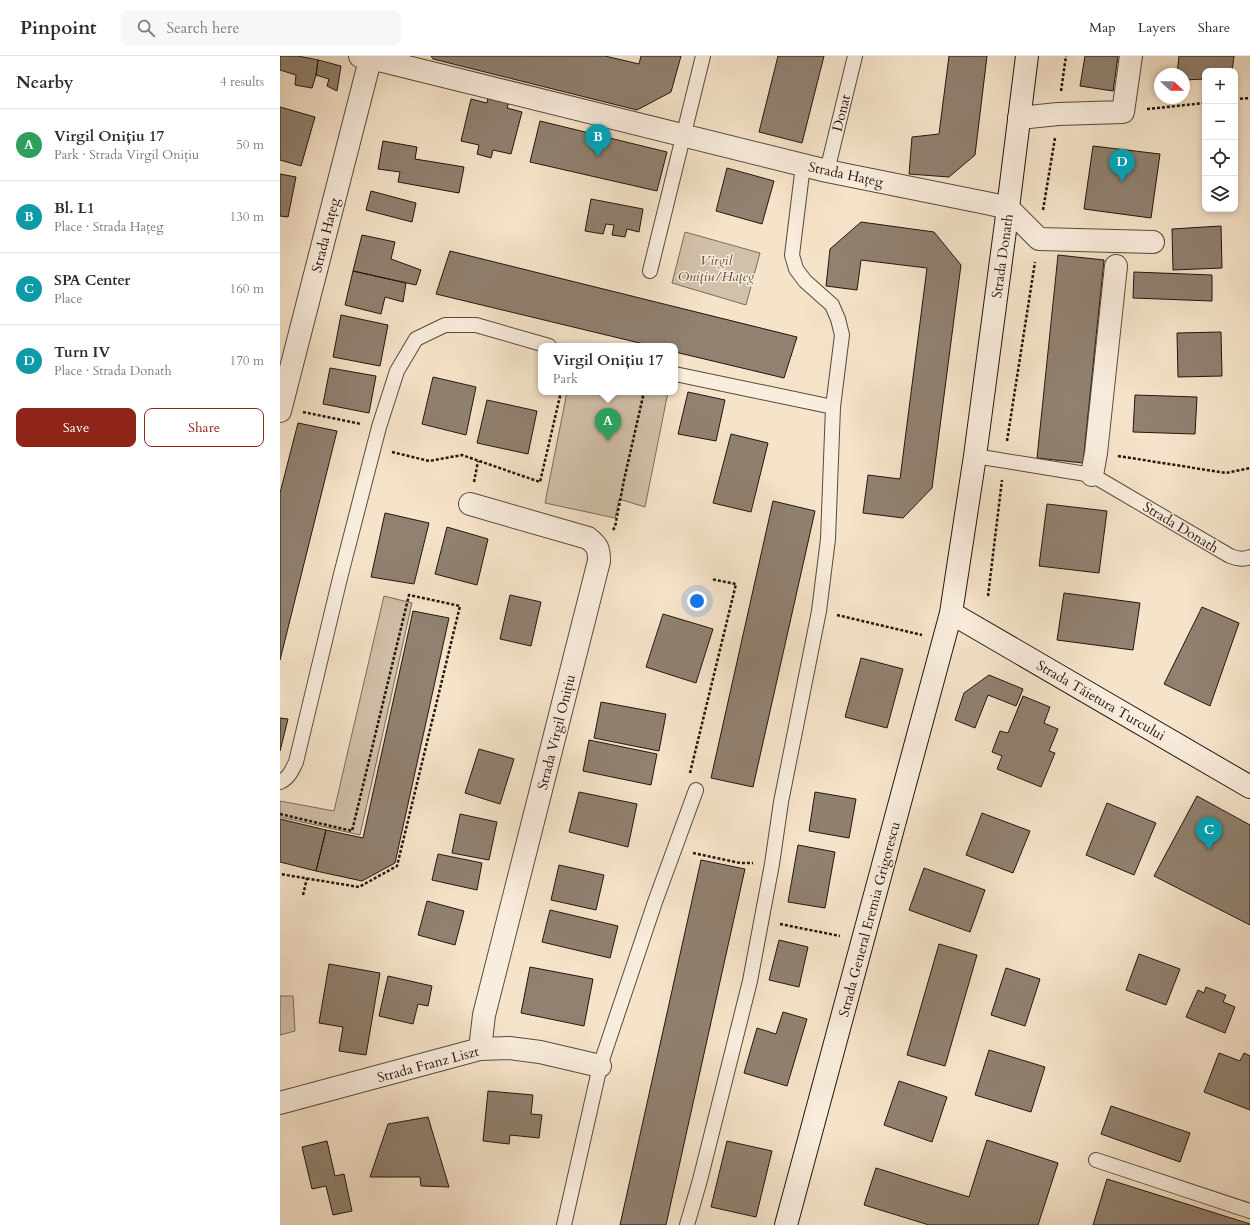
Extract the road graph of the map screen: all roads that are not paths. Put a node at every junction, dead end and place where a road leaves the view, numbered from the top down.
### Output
1 (703, 56) edge
2 (855, 56) edge
3 (1027, 56) edge
4 (1131, 56) edge
5 (367, 57) edge
6 (1019, 118) junction
7 (684, 136) junction
8 (803, 165) junction
9 (828, 170) junction
10 (1008, 208) junction
11 (1153, 242) dead end
12 (1116, 266) dead end
13 (650, 271) dead end
14 (539, 343) edge
15 (678, 375) edge
16 (833, 407) junction
17 (280, 409) edge
18 (975, 456) junction
19 (1092, 475) junction
20 (470, 504) dead end
21 (1250, 557) edge
22 (951, 614) junction
23 (280, 782) edge
24 (1250, 787) edge
25 (696, 790) road end
26 (480, 1049) junction
27 (600, 1066) junction
28 (280, 1103) edge
29 (1096, 1160) dead end
30 (1250, 1210) edge
31 (564, 1225) edge
32 (687, 1225) edge
33 (786, 1225) edge

1 - 7 lane
2 - 9 lane, Donat
3 - 6 street, Strada Donath
4 - 6 street
5 - 7 street, Strada Hațeg
5 - 17 street, Strada Hațeg
6 - 10 street, Strada Donath
7 - 8 street, Strada Hațeg
7 - 13 lane
8 - 9 street, Strada Hațeg
8 - 16 lane
9 - 10 street, Strada Hațeg
10 - 11 street
10 - 18 street, Strada Donath
12 - 19 street
14 - 23 lane
15 - 16 lane
16 - 32 lane
18 - 19 lane, Strada Donath
18 - 22 street, Strada Donath
19 - 21 lane, Strada Donath
20 - 26 street, Strada Virgil Onițiu
22 - 24 street, Strada Tăietura Turcului
22 - 33 street, Strada General Eremia Grigorescu
25 - 27 lane
26 - 27 street, Strada Franz Liszt
26 - 28 street, Strada Franz Liszt
27 - 31 lane
29 - 30 lane

